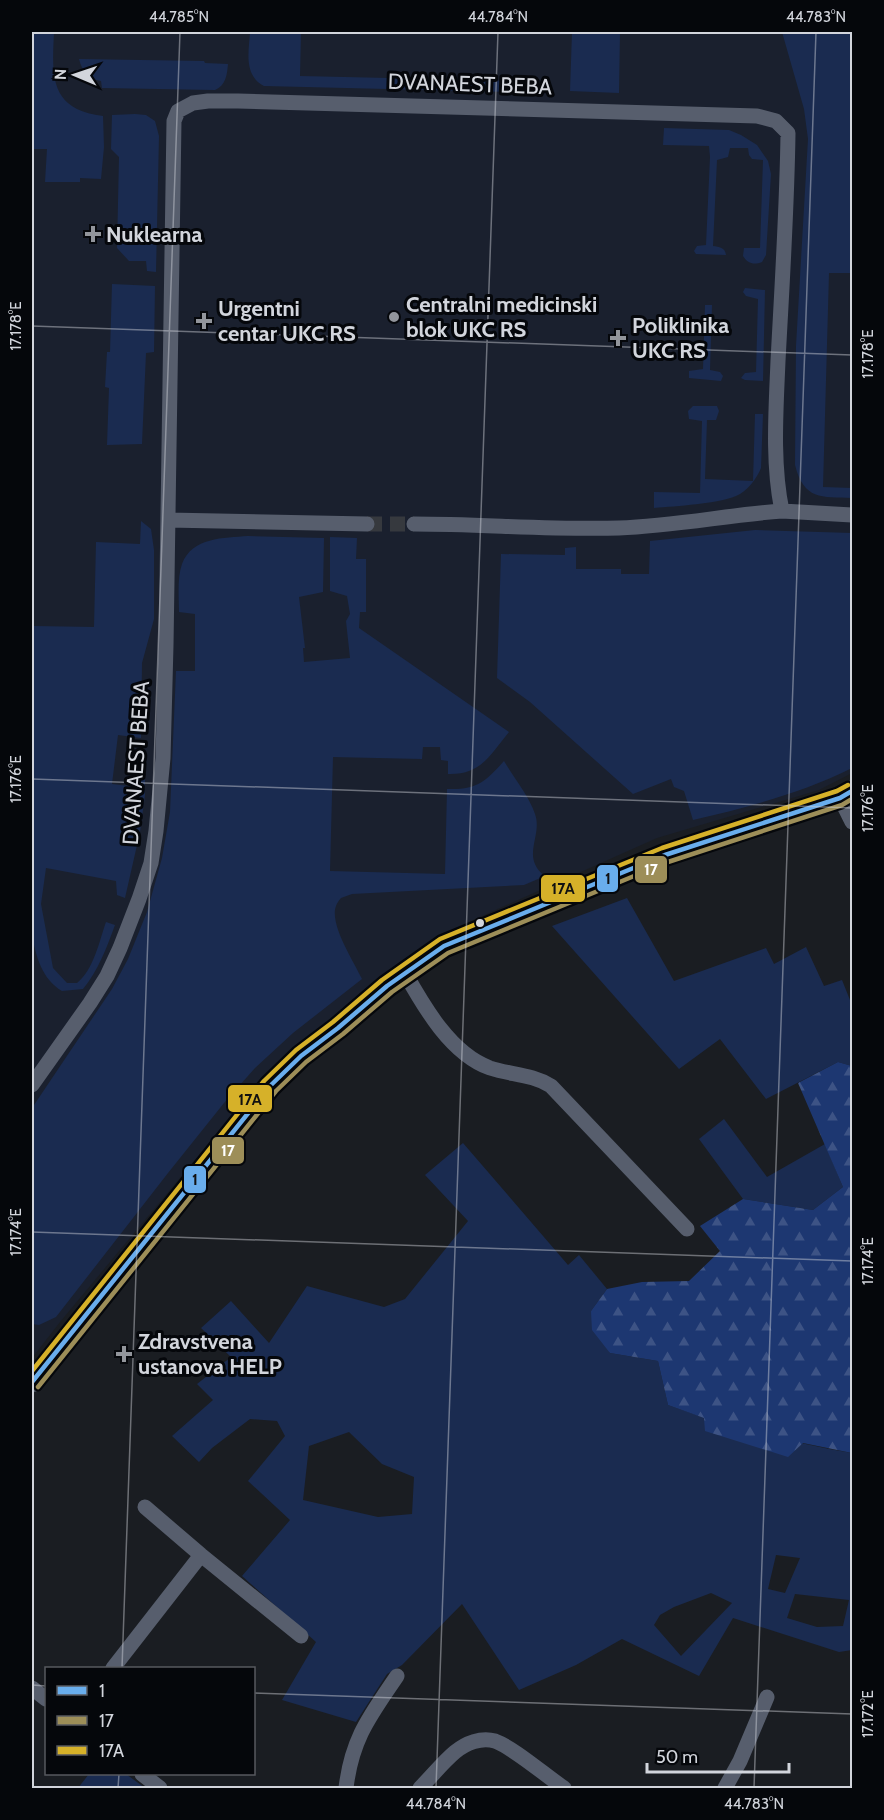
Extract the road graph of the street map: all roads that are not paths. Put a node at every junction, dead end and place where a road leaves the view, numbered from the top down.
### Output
1 (782, 511) junction
2 (852, 515) edge
3 (168, 520) junction
4 (367, 524) tunnel mouth
5 (414, 524) tunnel mouth
6 (846, 795) edge
7 (852, 822) edge
8 (405, 973) junction
9 (32, 1085) edge
10 (687, 1229) dead end
11 (34, 1372) edge
12 (146, 1507) dead end
13 (201, 1555) junction
14 (301, 1636) dead end
15 (114, 1667) edge
16 (397, 1676) dead end
17 (32, 1688) edge
18 (766, 1697) dead end
19 (45, 1698) edge
20 (144, 1775) edge
21 (160, 1788) edge
22 (346, 1788) edge
23 (420, 1788) edge
24 (564, 1788) edge
25 (726, 1788) edge

1 - 2 street
1 - 3 street, DVANAEST BEBA
1 - 5 street
3 - 4 street
3 - 9 street, DVANAEST BEBA
6 - 7 street
6 - 8 street
8 - 10 street
8 - 11 street
12 - 13 street
13 - 14 street
13 - 15 street
16 - 22 street
17 - 19 street
18 - 25 street
20 - 21 street
23 - 24 street

